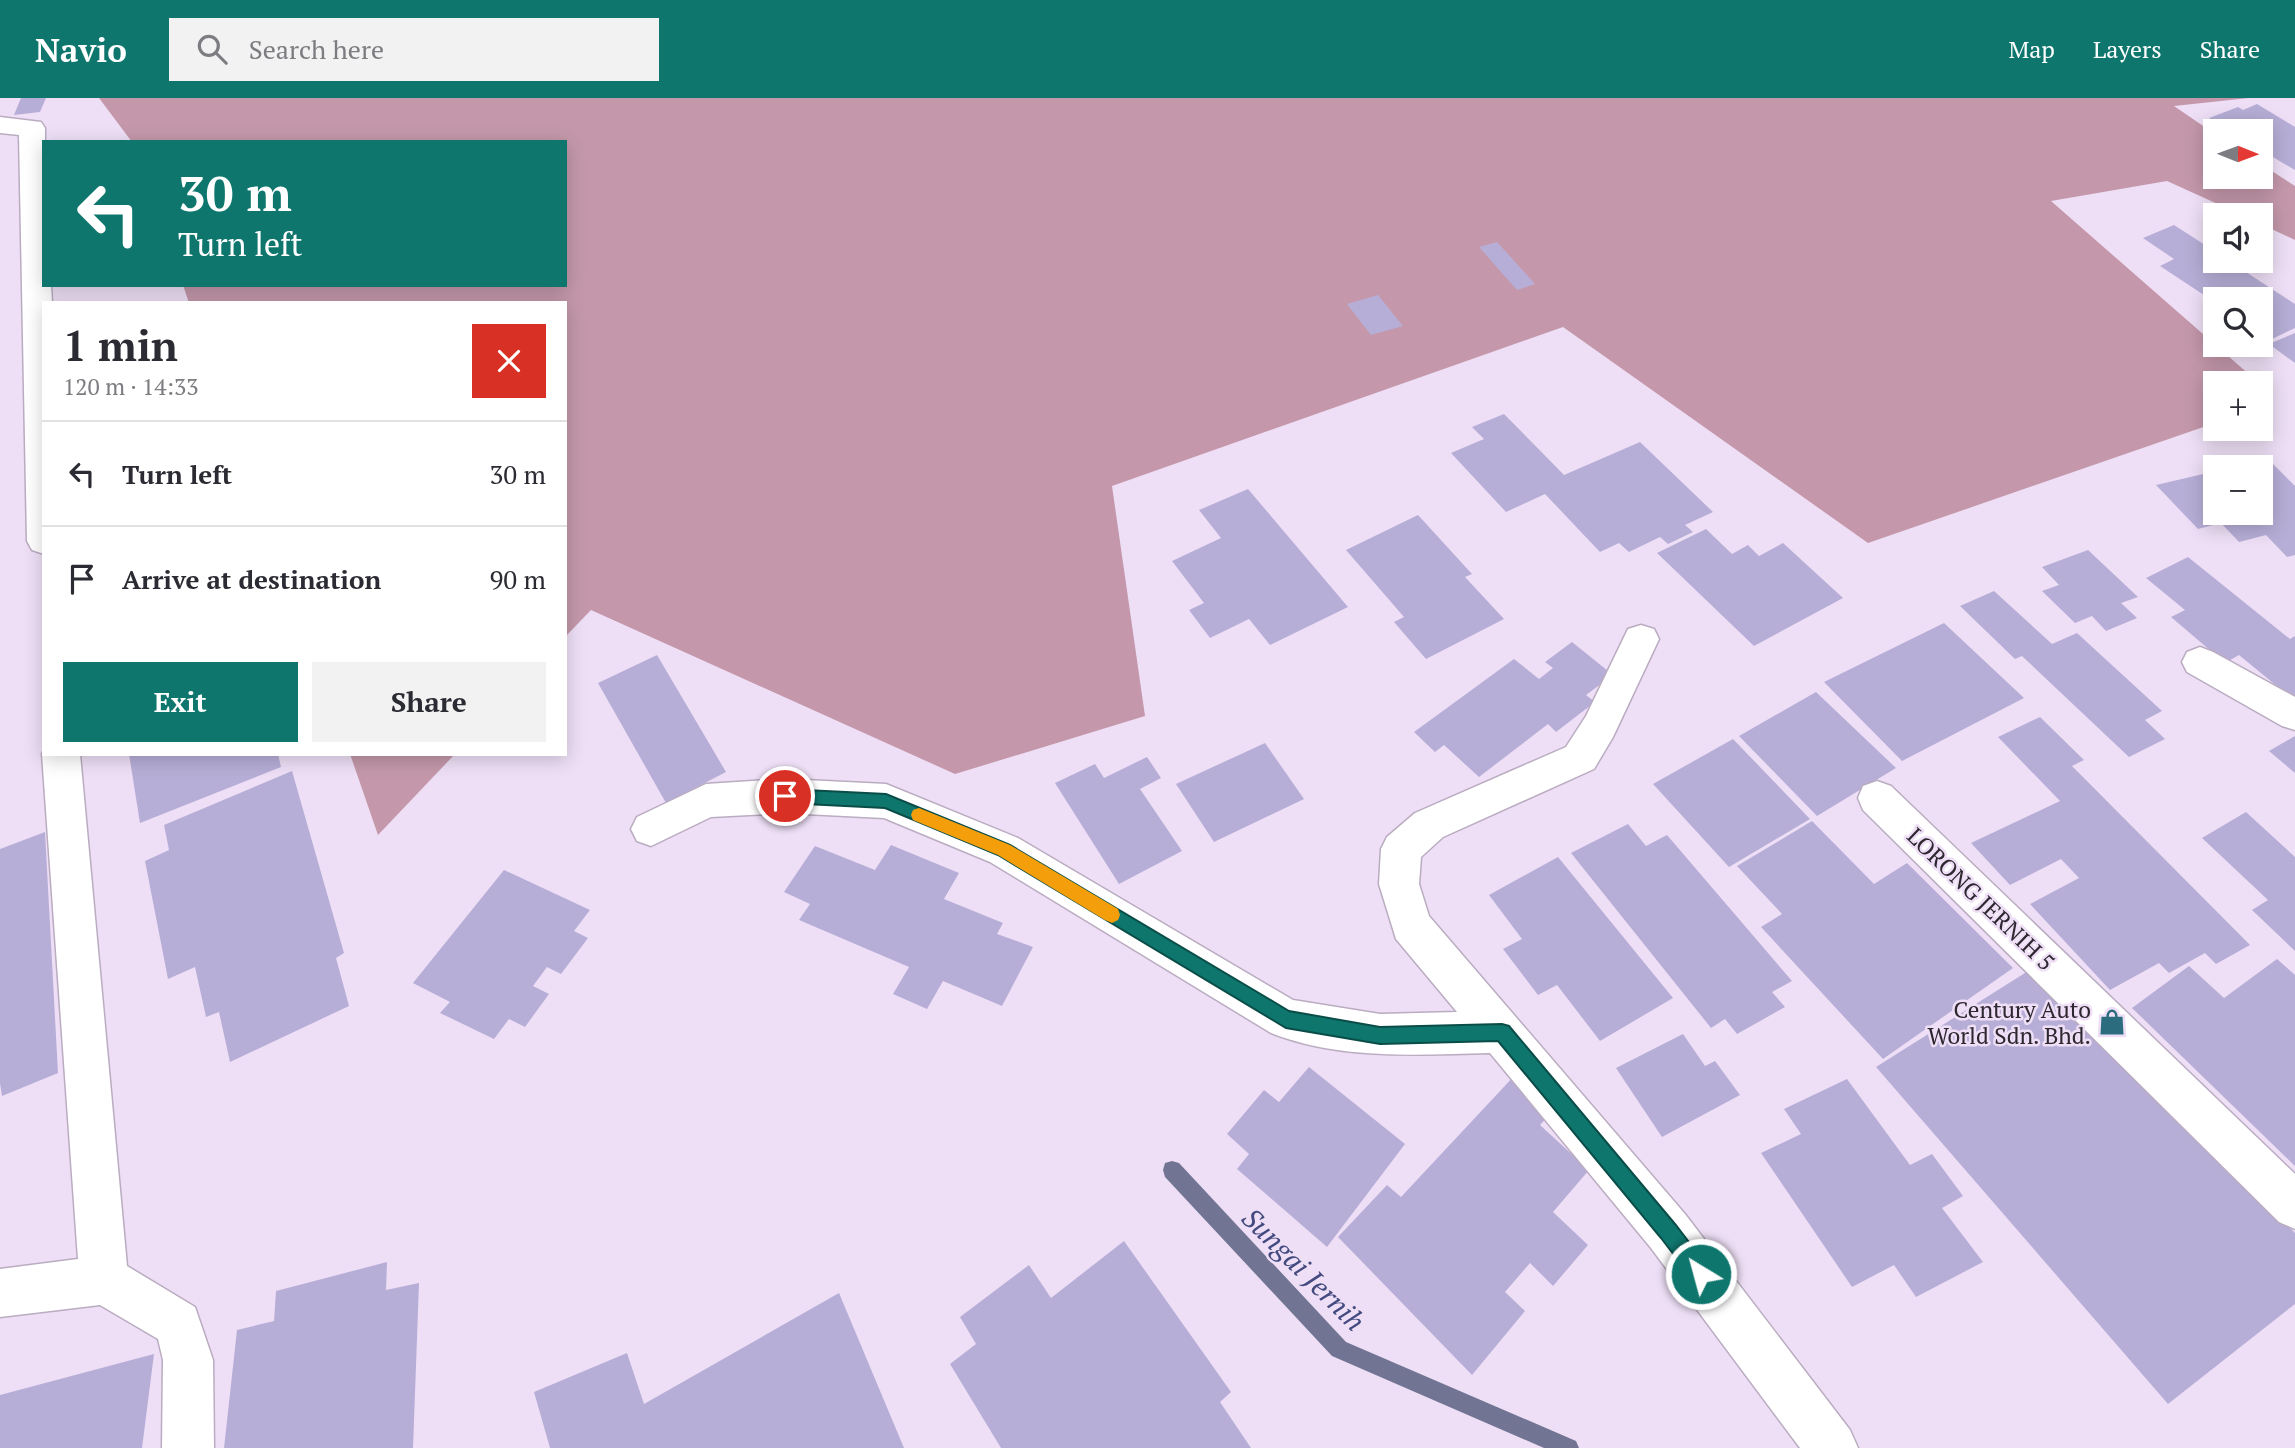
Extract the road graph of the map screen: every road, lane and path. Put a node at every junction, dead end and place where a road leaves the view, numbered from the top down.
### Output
1 (0, 125) edge
2 (42, 472) edge
3 (1641, 639) dead end
4 (2200, 662) dead end
5 (2295, 715) edge
6 (61, 756) edge
7 (1877, 798) dead end
8 (651, 829) dead end
9 (1502, 1032) junction
10 (2295, 1206) edge
11 (104, 1280) junction
12 (0, 1293) edge
13 (188, 1448) edge
14 (1832, 1448) edge

1 - 2 street
3 - 9 street
4 - 5 street
6 - 11 street
7 - 10 street, LORONG JERNIH 5
8 - 9 street
9 - 14 street
11 - 12 street
11 - 13 street

